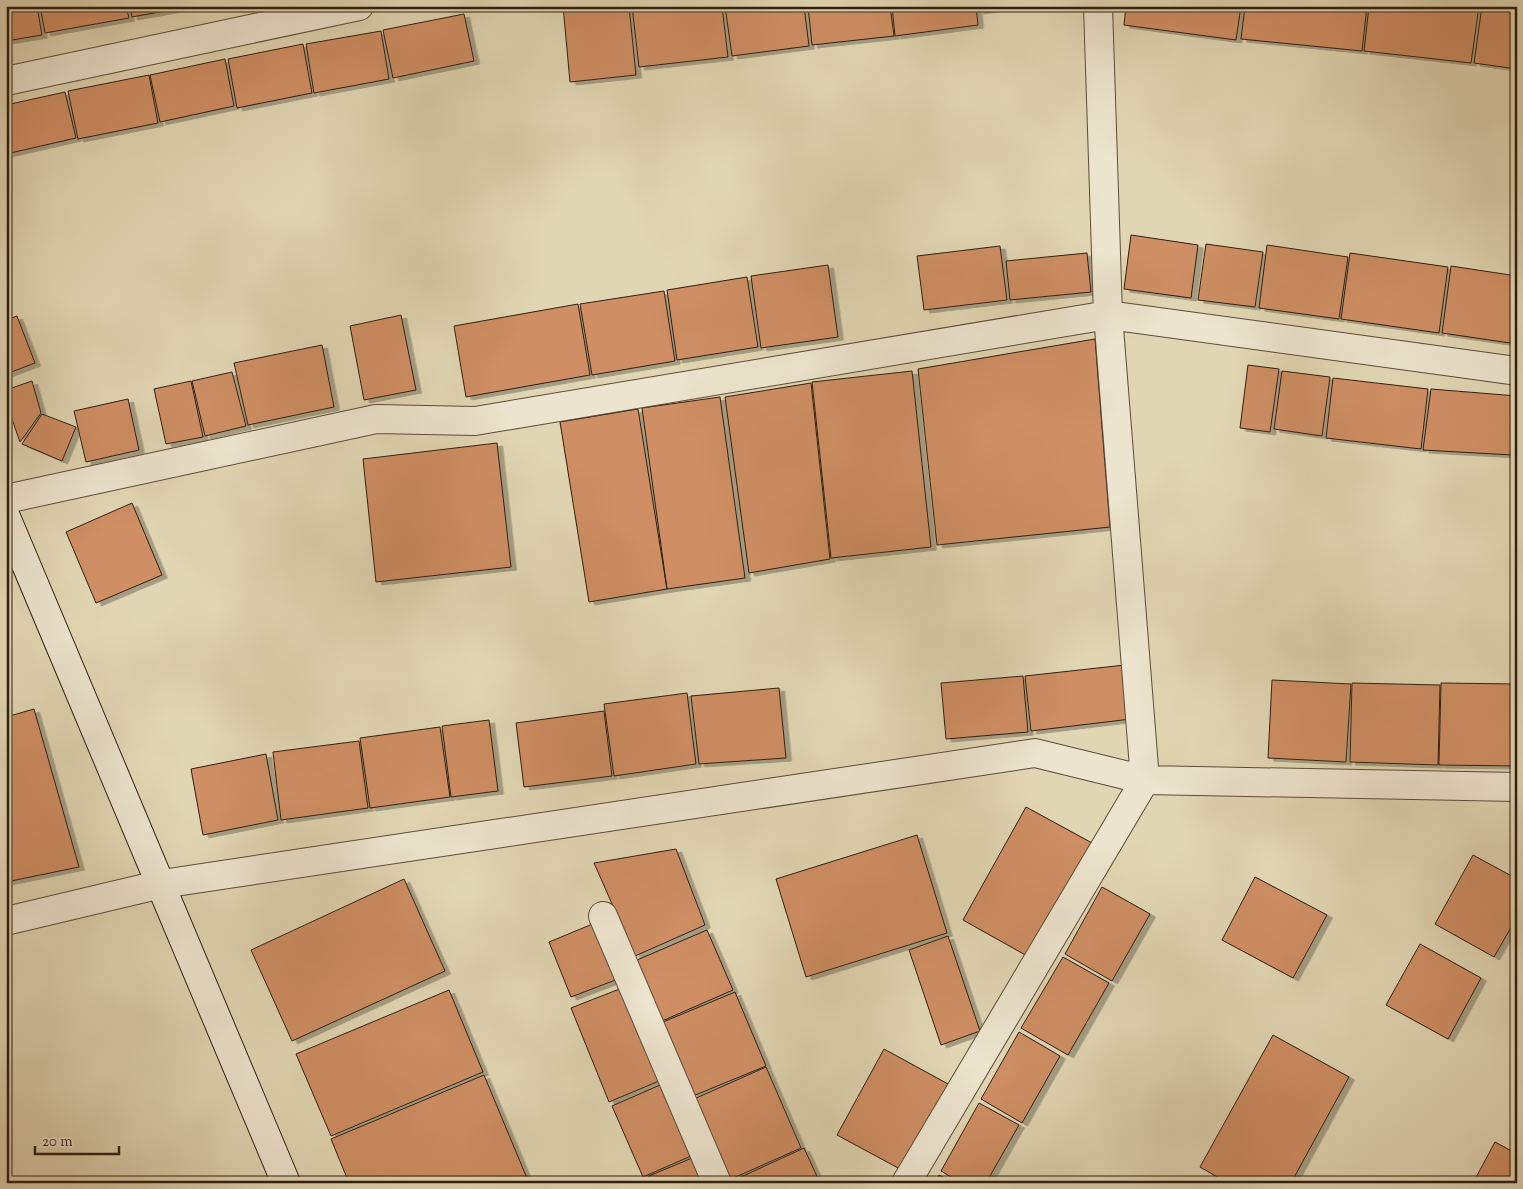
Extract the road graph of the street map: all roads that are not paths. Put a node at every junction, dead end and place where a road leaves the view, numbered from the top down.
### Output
1 (358, 6) edge
2 (1098, 6) edge
3 (6, 81) edge
4 (1108, 315) junction
5 (1517, 371) edge
6 (6, 499) edge
7 (6, 518) edge
8 (1145, 780) junction
9 (1517, 787) edge
10 (162, 884) junction
11 (603, 916) dead end
12 (6, 921) edge
13 (286, 1183) edge
14 (717, 1183) edge
15 (906, 1183) edge

1 - 3 street
2 - 4 street
4 - 5 street
4 - 6 street
4 - 8 street
7 - 10 street
8 - 9 street
8 - 10 street
8 - 15 street
10 - 12 street
10 - 13 street
11 - 14 street

